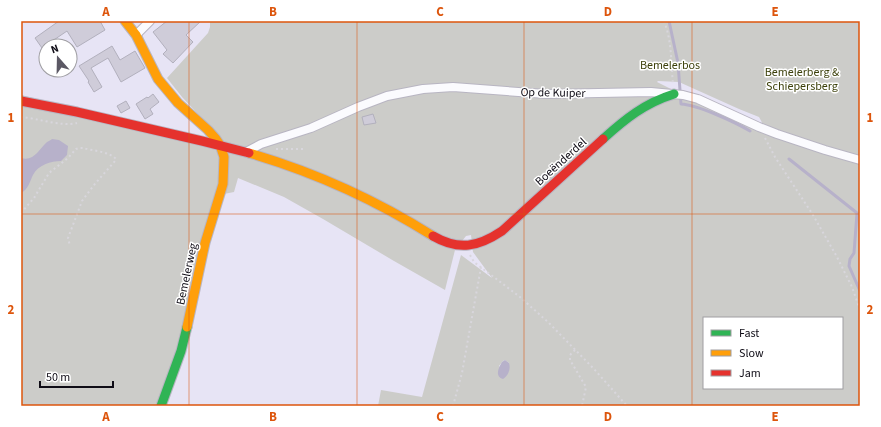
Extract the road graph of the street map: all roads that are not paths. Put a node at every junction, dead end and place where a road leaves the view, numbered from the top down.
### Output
1 (125, 21) edge
2 (150, 21) edge
3 (136, 35) junction
4 (674, 94) junction
5 (21, 101) edge
6 (220, 145) junction
7 (246, 152) junction
8 (860, 160) edge
9 (161, 406) edge

1 - 3 street
2 - 3 street
3 - 6 street
4 - 7 street, Op de Kuiper
4 - 7 street, Boeënderdel
4 - 8 street, Op de Kuiper
5 - 6 street
6 - 7 street
6 - 9 street, Bemelerweg

